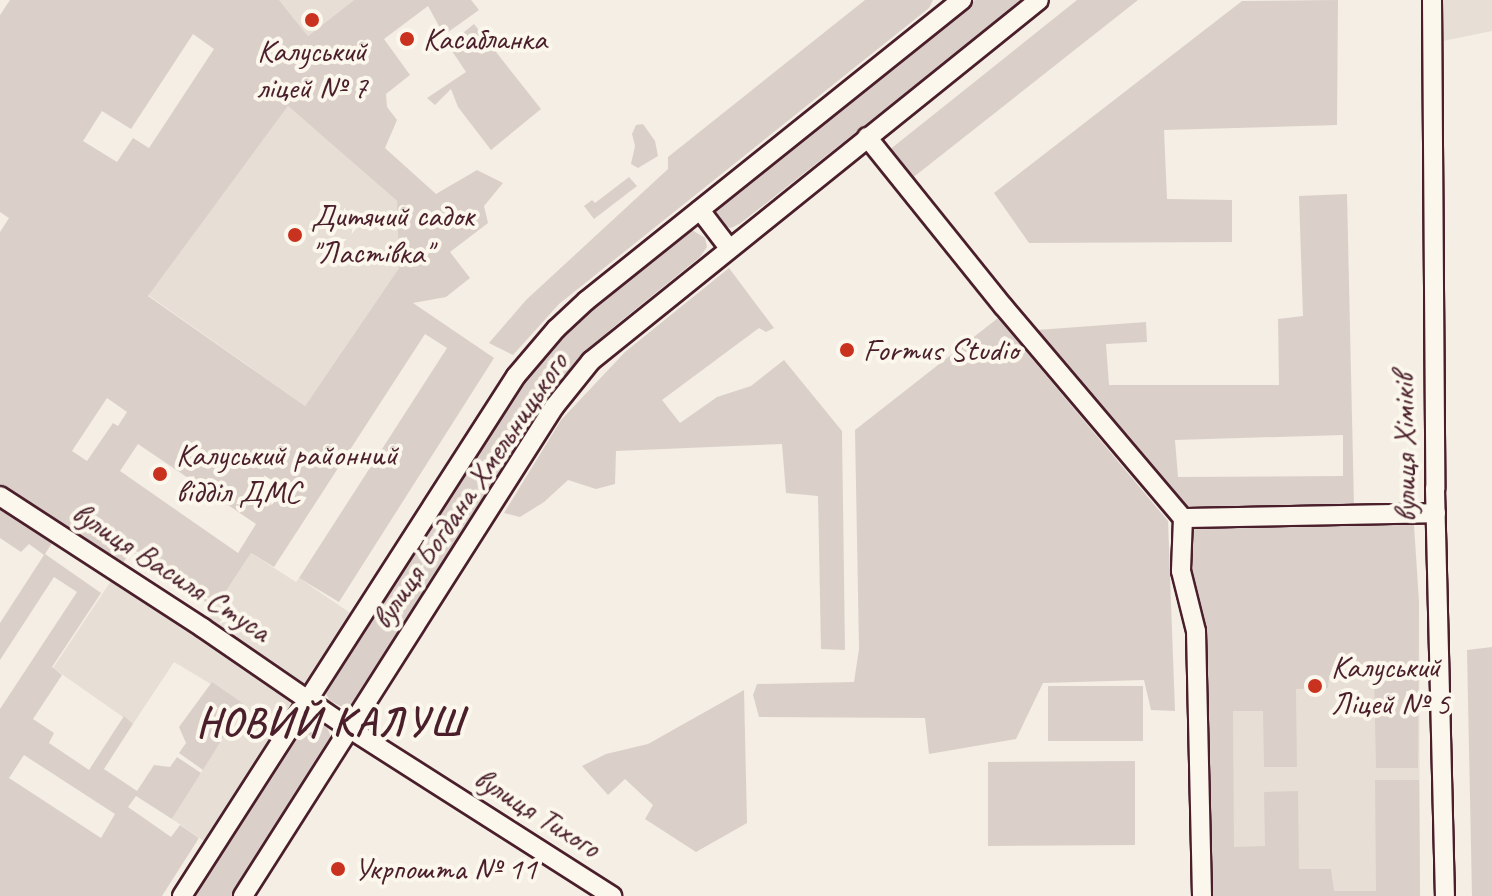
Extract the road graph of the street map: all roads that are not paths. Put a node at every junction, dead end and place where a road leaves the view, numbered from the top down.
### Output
1 (962, 0) edge
2 (1039, 0) edge
3 (1432, 0) edge
4 (867, 137) junction
5 (700, 210) junction
6 (729, 248) junction
7 (0, 496) edge
8 (1436, 513) junction
9 (1183, 518) junction
10 (308, 698) junction
11 (350, 729) junction
12 (182, 896) edge
13 (243, 896) edge
14 (612, 896) edge
15 (1202, 896) edge
16 (1445, 896) edge

1 - 5 street, вулиця Богдана Хмельницького
2 - 4 street, вулиця Богдана Хмельницького
3 - 8 street, вулиця Хіміків
4 - 6 street, вулиця Богдана Хмельницького
4 - 9 street
5 - 6 street
5 - 10 street, вулиця Богдана Хмельницького
6 - 11 street, вулиця Богдана Хмельницького
7 - 10 street, вулиця Василя Стуса
8 - 9 street
8 - 16 street, вулиця Хіміків
9 - 15 street
10 - 11 street, вулиця Василя Стуса
10 - 12 street, вулиця Богдана Хмельницького
11 - 13 street, вулиця Богдана Хмельницького
11 - 14 street, вулиця Тихого

